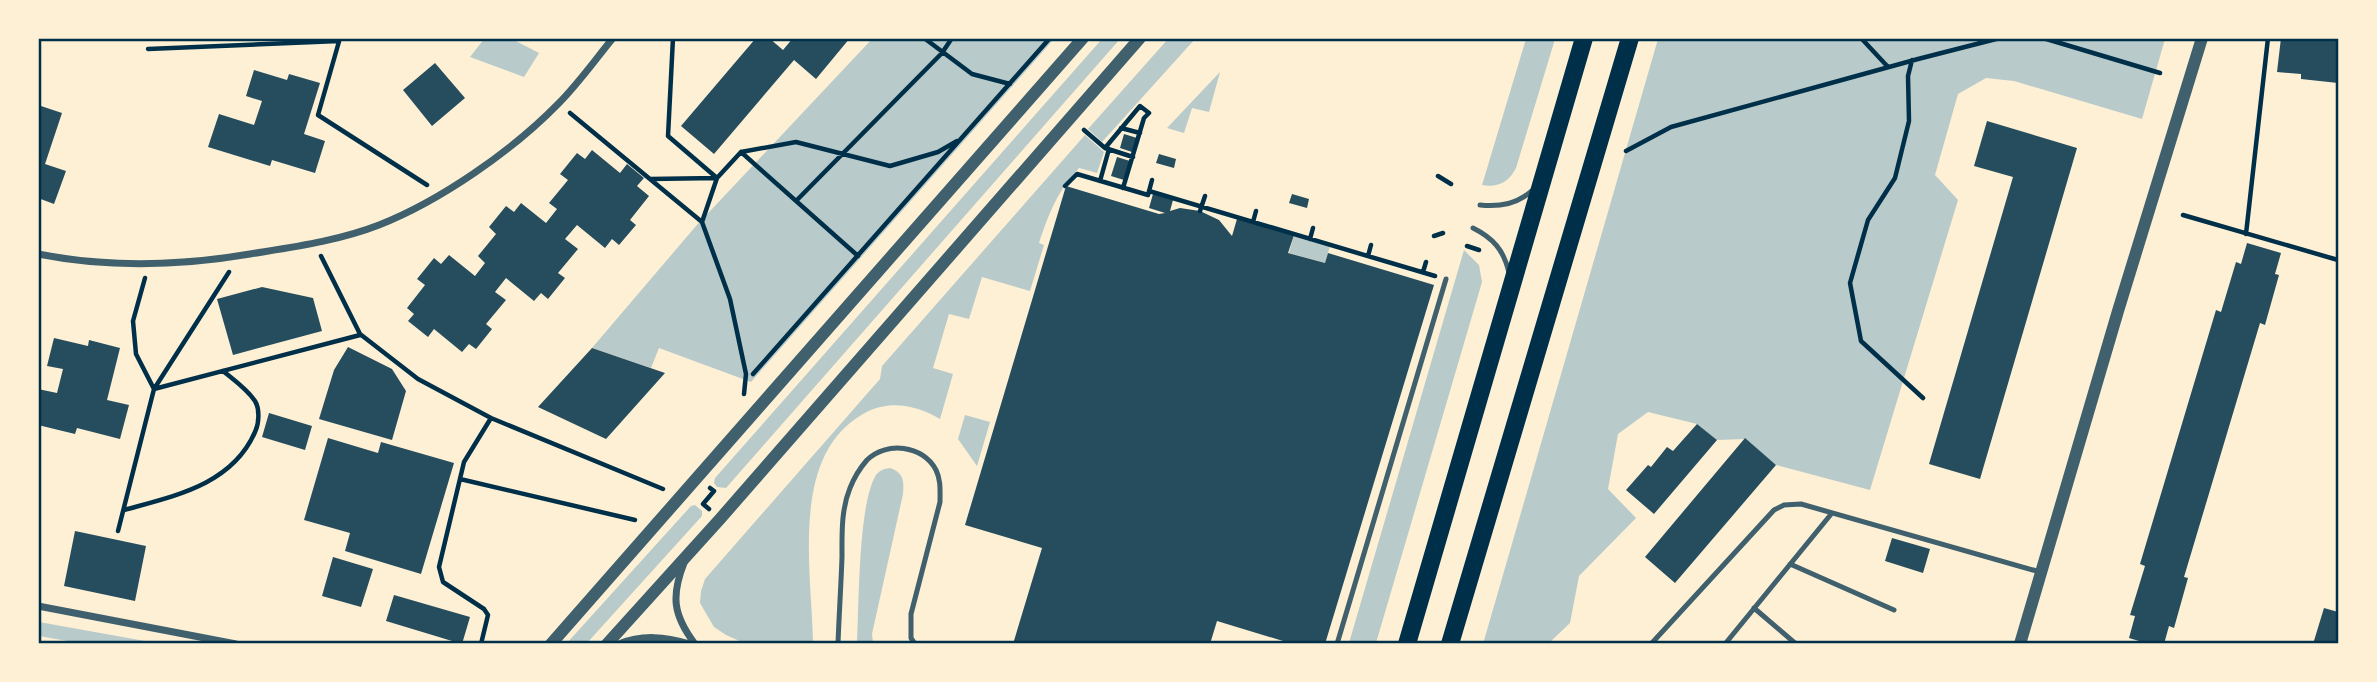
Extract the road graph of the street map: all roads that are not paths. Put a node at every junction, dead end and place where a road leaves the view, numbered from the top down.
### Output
1 (613, 38) edge
2 (1083, 38) edge
3 (1140, 38) edge
4 (1584, 38) edge
5 (1630, 38) edge
6 (2202, 38) edge
7 (1542, 179) junction
8 (1480, 205) dead end
9 (1473, 228) dead end
10 (38, 254) edge
11 (1446, 279) road end
12 (1510, 290) junction
13 (1832, 513) junction
14 (687, 556) junction
15 (1790, 564) junction
16 (2040, 573) junction
17 (38, 607) edge
18 (1754, 608) junction
19 (1894, 610) dead end
20 (236, 643) edge
21 (551, 643) edge
22 (607, 643) edge
23 (619, 643) edge
24 (692, 643) edge
25 (838, 643) edge
26 (915, 643) edge
27 (1337, 643) edge
28 (1407, 643) edge
29 (1450, 643) edge
30 (1651, 643) edge
31 (1725, 643) edge
32 (1796, 643) edge
33 (2020, 643) edge

1 - 10 street
2 - 21 street
3 - 14 street
4 - 7 main road
5 - 29 main road
6 - 16 street
7 - 8 lane
7 - 12 main road
9 - 12 lane
11 - 27 lane
12 - 28 main road
13 - 15 lane
13 - 16 lane
13 - 30 lane
14 - 22 street
14 - 24 street
15 - 18 lane
15 - 19 lane
16 - 33 street
17 - 20 street
18 - 31 lane
18 - 32 lane
23 - 24 street
25 - 26 lane

